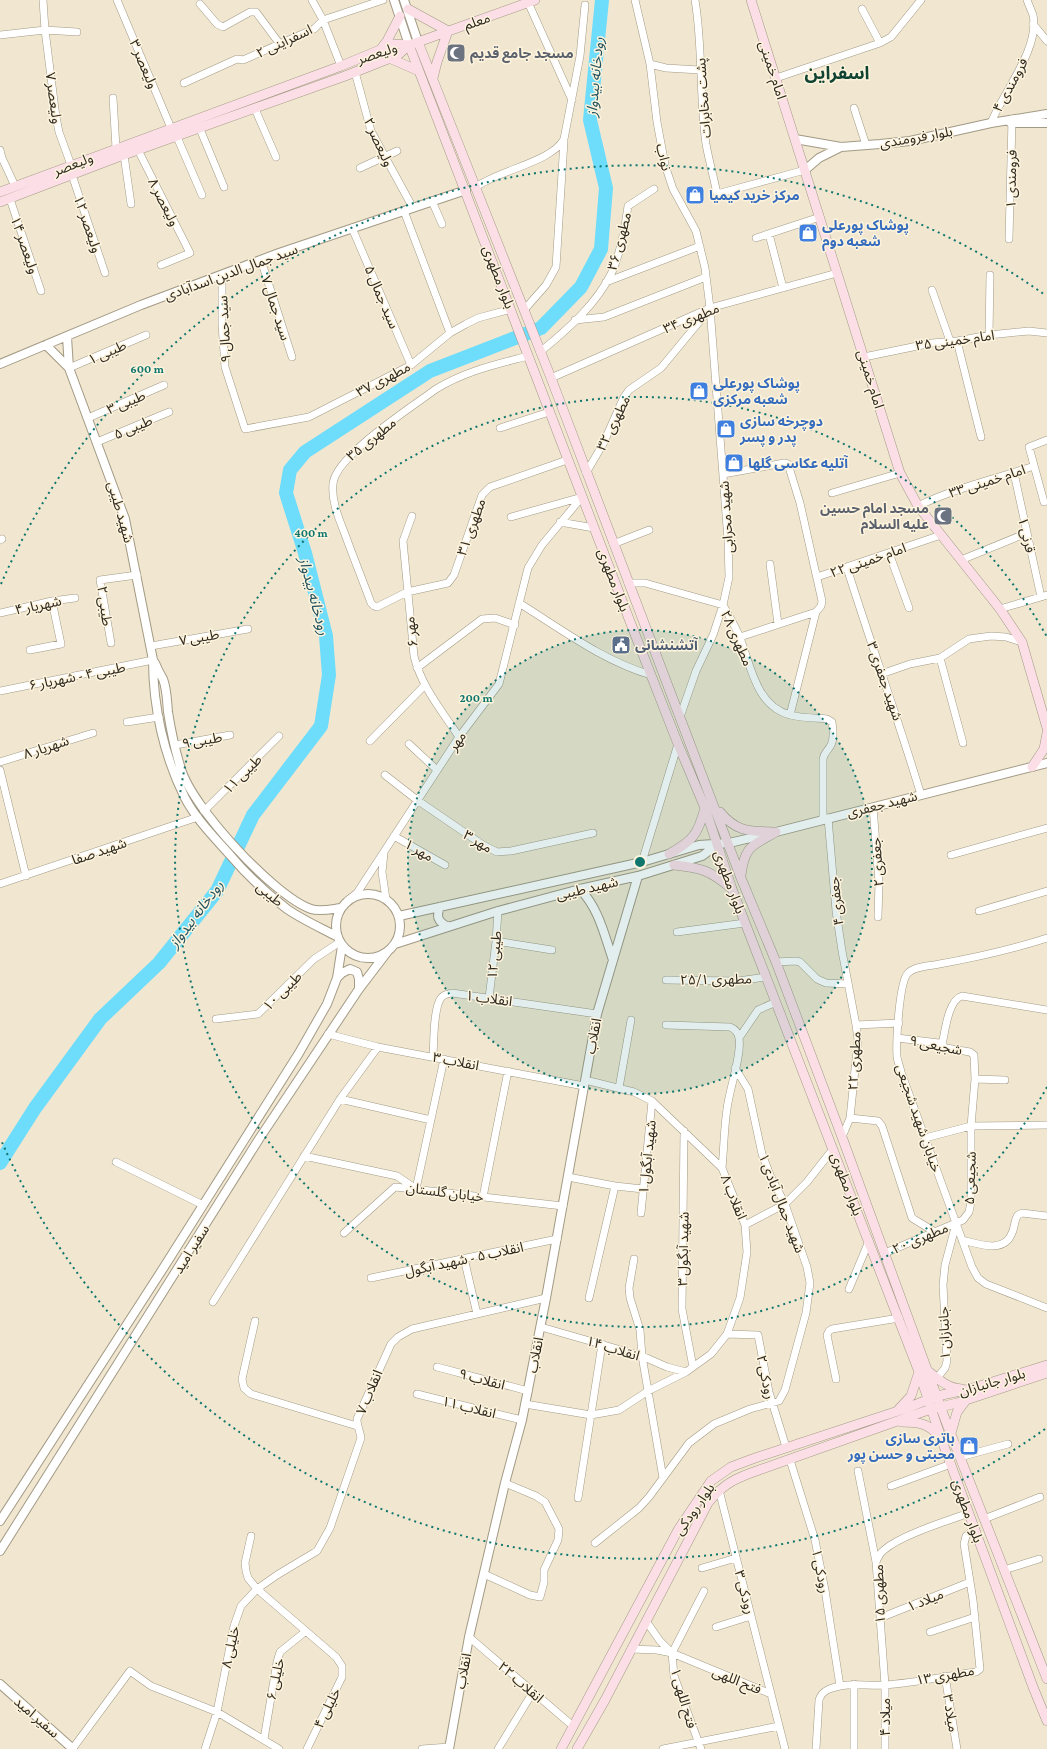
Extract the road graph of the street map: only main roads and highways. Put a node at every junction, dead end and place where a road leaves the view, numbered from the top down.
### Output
1 (751, 0) edge
2 (530, 1) edge
3 (406, 4) edge
4 (400, 16) road end
5 (448, 31) junction
6 (414, 43) junction
7 (381, 50) junction
8 (389, 58) junction
9 (341, 66) junction
10 (419, 71) junction
11 (345, 76) junction
12 (433, 78) junction
13 (119, 153) junction
14 (0, 192) edge
15 (0, 202) edge
16 (533, 334) junction
17 (521, 338) junction
18 (642, 620) junction
19 (631, 624) junction
20 (1044, 707) edge
21 (1047, 728) edge
22 (1047, 733) edge
23 (1032, 767) road end
24 (715, 806) junction
25 (705, 808) junction
26 (669, 854) road end
27 (674, 864) road end
28 (741, 878) junction
29 (745, 888) junction
30 (733, 891) junction
31 (920, 1361) junction
32 (1047, 1365) edge
33 (924, 1371) junction
34 (1047, 1373) edge
35 (970, 1389) junction
36 (933, 1398) junction
37 (966, 1400) junction
38 (940, 1406) junction
39 (931, 1409) junction
40 (898, 1411) junction
41 (896, 1422) junction
42 (952, 1437) junction
43 (942, 1441) junction
44 (1045, 1667) edge
45 (1047, 1679) edge
46 (1047, 1721) edge
47 (561, 1749) edge
48 (577, 1749) edge

1 - 20 main road, امام خمینی
2 - 5 main road, معلم
3 - 5 main road
4 - 7 main road
5 - 6 main road, معلم
5 - 12 main road
6 - 7 main road, ولیعصر
6 - 8 main road, ولیعصر
6 - 10 main road, بلوار مطهری
6 - 12 main road, بلوار مطهری
7 - 9 main road, ولیعصر
8 - 10 main road
8 - 11 main road, ولیعصر
9 - 11 main road
9 - 13 main road, ولیعصر
10 - 17 main road, بلوار مطهری
11 - 13 main road, ولیعصر
12 - 16 main road, بلوار مطهری
13 - 14 main road, ولیعصر
13 - 15 main road, ولیعصر
16 - 17 main road
16 - 18 main road, بلوار مطهری
17 - 19 main road, بلوار مطهری
18 - 19 main road
18 - 24 main road, بلوار مطهری
19 - 25 main road, بلوار مطهری
20 - 21 main road, امام خمینی
22 - 23 main road
24 - 28 main road, بلوار مطهری
24 - 28 main road
25 - 26 main road
25 - 30 main road, بلوار مطهری
27 - 30 main road
28 - 29 main road, بلوار مطهری
29 - 30 main road
29 - 31 main road, بلوار مطهری
30 - 31 main road, بلوار مطهری
31 - 33 main road, بلوار مطهری
32 - 35 main road, بلوار جانبازان
33 - 35 main road
33 - 36 main road, بلوار مطهری
33 - 40 main road
34 - 37 main road, بلوار جانبازان
35 - 36 main road, بلوار جانبازان
36 - 38 main road, بلوار مطهری
36 - 39 main road, بلوار مطهری
36 - 40 main road, بلوار رودکی
37 - 38 main road, بلوار جانبازان
37 - 42 main road
38 - 39 main road, بلوار رودکی
38 - 42 main road, بلوار مطهری
39 - 41 main road, بلوار رودکی
39 - 43 main road, بلوار مطهری
40 - 47 main road, بلوار رودکی
41 - 43 main road
41 - 48 main road, بلوار رودکی
42 - 43 main road
42 - 44 main road, بلوار مطهری
43 - 46 main road, بلوار مطهری
44 - 45 main road, بلوار مطهری

